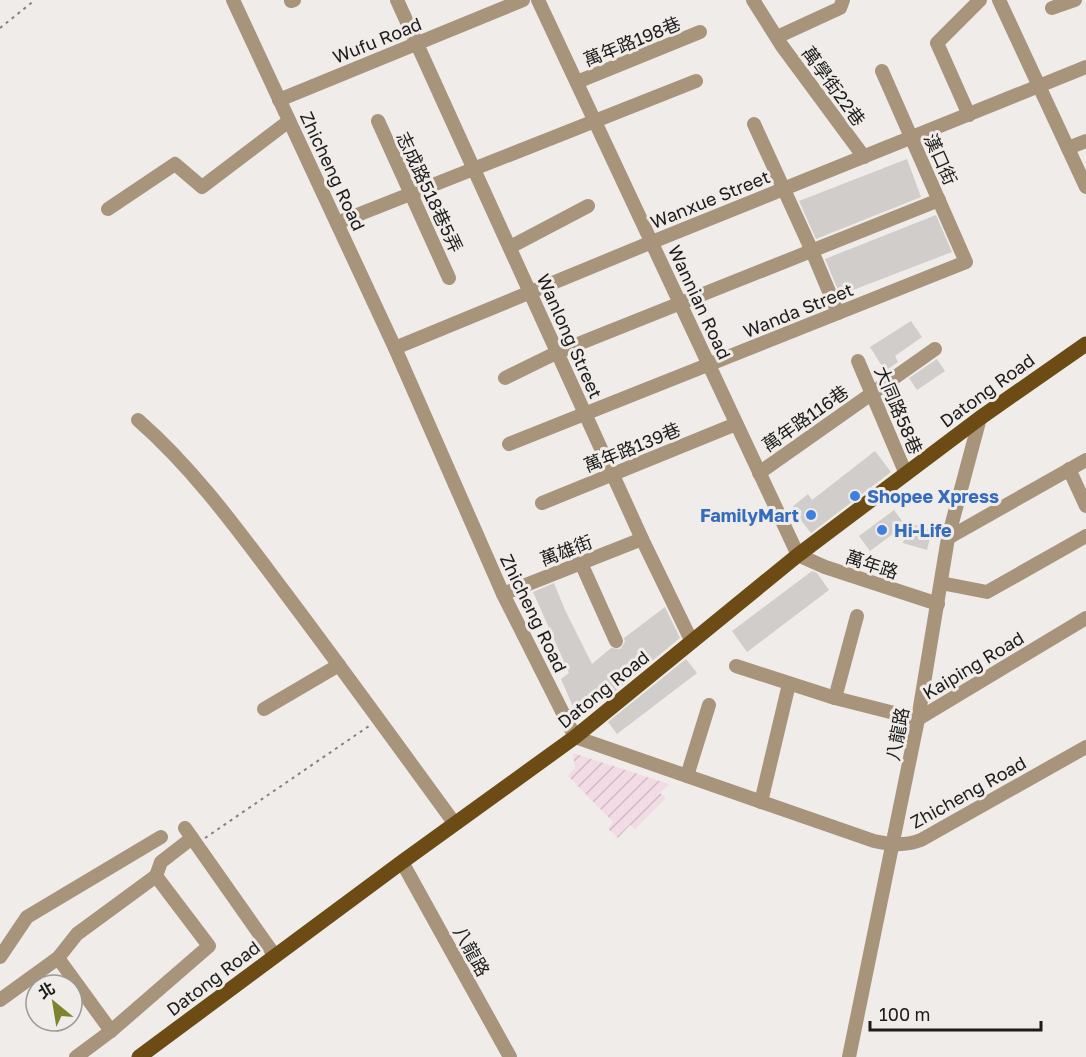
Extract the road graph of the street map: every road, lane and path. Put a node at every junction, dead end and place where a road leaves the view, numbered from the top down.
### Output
1 (35, 0) edge
2 (233, 0) edge
3 (397, 0) edge
4 (523, 0) edge
5 (538, 0) edge
6 (753, 0) edge
7 (843, 0) edge
8 (980, 0) edge
9 (999, 0) edge
10 (1075, 0) edge
11 (1053, 8) dead end
12 (0, 28) edge
13 (700, 32) dead end
14 (777, 37) junction
15 (418, 43) junction
16 (1086, 67) edge
17 (882, 71) dead end
18 (696, 81) dead end
19 (577, 82) junction
20 (1039, 87) junction
21 (279, 100) junction
22 (969, 115) junction
23 (289, 121) junction
24 (378, 121) dead end
25 (595, 121) junction
26 (753, 124) dead end
27 (912, 138) junction
28 (1086, 141) edge
29 (1068, 148) junction
30 (864, 157) junction
31 (475, 169) junction
32 (1086, 187) edge
33 (783, 189) junction
34 (411, 194) junction
35 (939, 200) junction
36 (588, 206) dead end
37 (108, 209) dead end
38 (338, 223) junction
39 (652, 242) junction
40 (510, 247) junction
41 (812, 251) junction
42 (966, 262) joint
43 (450, 278) dead end
44 (531, 293) junction
45 (681, 304) junction
46 (838, 313) junction
47 (1086, 344) edge
48 (396, 348) junction
49 (935, 349) dead end
50 (558, 352) junction
51 (858, 361) dead end
52 (709, 365) junction
53 (505, 378) dead end
54 (872, 393) junction
55 (585, 413) junction
56 (980, 418) junction
57 (138, 420) dead end
58 (736, 423) junction
59 (509, 444) dead end
60 (1086, 460) edge
61 (1069, 469) junction
62 (759, 473) junction
63 (613, 474) junction
64 (906, 474) junction
65 (542, 503) dead end
66 (1086, 506) edge
67 (1086, 536) edge
68 (948, 538) junction
69 (642, 539) junction
70 (798, 555) junction
71 (581, 563) junction
72 (941, 583) junction
73 (503, 594) junction
74 (938, 604) junction
75 (857, 616) dead end
76 (1086, 618) edge
77 (616, 641) dead end
78 (692, 642) junction
79 (339, 665) junction
80 (736, 666) dead end
81 (789, 684) junction
82 (836, 698) junction
83 (709, 705) dead end
84 (264, 709) dead end
85 (378, 719) junction
86 (918, 719) junction
87 (575, 737) junction
88 (1086, 747) edge
89 (687, 776) junction
90 (761, 802) junction
91 (454, 824) junction
92 (161, 837) dead end
93 (191, 837) junction
94 (894, 845) junction
95 (402, 862) junction
96 (156, 876) junction
97 (274, 956) junction
98 (0, 957) edge
99 (58, 958) junction
100 (0, 1000) edge
101 (111, 1031) junction
102 (76, 1057) edge
103 (139, 1057) edge
104 (510, 1057) edge
105 (849, 1057) edge

1 - 12 path
2 - 21 street, Zhicheng Road
3 - 15 street, Wanlong Street
4 - 15 street, Wufu Road
5 - 19 street, Wannian Road
6 - 14 street, 萬學街22巷
7 - 14 street
8 - 22 street
9 - 20 street
10 - 11 street
13 - 19 street, 萬年路198巷
14 - 30 street, 萬學街22巷
15 - 21 street, Wufu Road
15 - 31 street, Wanlong Street
16 - 20 street, Wanxue Street
17 - 27 street, 漢口街
18 - 25 street
19 - 25 street, Wannian Road
20 - 22 street, Wanxue Street
20 - 29 street
21 - 23 street, Zhicheng Road
22 - 27 street, Wanxue Street
23 - 37 street
23 - 38 street, Zhicheng Road
24 - 34 street, 志成路518巷5弄
25 - 31 street
25 - 39 street, Wannian Road
26 - 33 street
27 - 30 street, Wanxue Street
27 - 35 street, 漢口街
28 - 29 street
29 - 32 street
30 - 33 street, Wanxue Street
31 - 34 street
31 - 40 street, Wanlong Street
33 - 39 street, Wanxue Street
33 - 41 street
34 - 38 street
34 - 43 street, 志成路518巷5弄
35 - 41 street
35 - 42 street, 漢口街
36 - 40 street
38 - 48 street, Zhicheng Road
39 - 44 street, Wanxue Street
39 - 45 street, Wannian Road
40 - 44 street, Wanlong Street
41 - 45 street
41 - 46 street
42 - 46 street, Wanda Street
44 - 48 street, Wanxue Street
44 - 50 street, Wanlong Street
45 - 50 street
45 - 52 street, Wannian Road
46 - 52 street, Wanda Street
47 - 56 main road, Datong Road
48 - 73 street, Zhicheng Road
49 - 54 street, 萬年路116巷
50 - 53 street
50 - 55 street, Wanlong Street
51 - 54 street, 大同路58巷
52 - 55 street, Wanda Street
52 - 58 street, Wannian Road
54 - 62 street, 萬年路116巷
54 - 64 street, 大同路58巷
55 - 59 street, Wanda Street
55 - 63 street, Wanlong Street
56 - 64 main road, Datong Road
56 - 68 street, 八龍路
57 - 79 street
58 - 62 street, Wannian Road
58 - 63 street, 萬年路139巷
60 - 61 street
61 - 66 street
61 - 68 street
62 - 70 street, Wannian Road
63 - 65 street, 萬年路139巷
63 - 69 street, Wanlong Street
64 - 70 main road, Datong Road
67 - 72 street
68 - 72 street, 八龍路
69 - 71 street, 萬雄街
69 - 78 street, Wanlong Street
70 - 74 street, 萬年路
70 - 78 main road, Datong Road
71 - 73 street, 萬雄街
71 - 77 street
72 - 74 street, 八龍路
73 - 87 street, Zhicheng Road
74 - 86 street, 八龍路
75 - 82 street
76 - 86 street, Kaiping Road
78 - 87 main road, Datong Road
79 - 84 street
79 - 85 street
80 - 81 street, Kaiping Road
81 - 82 street, Kaiping Road
81 - 90 street
82 - 86 street, Kaiping Road
83 - 89 street
85 - 91 street
85 - 93 path
86 - 94 street, 八龍路
87 - 89 street, Zhicheng Road
87 - 91 main road, Datong Road
88 - 94 street, Zhicheng Road
89 - 90 street, Zhicheng Road
90 - 94 street, Zhicheng Road
91 - 95 main road, Datong Road
92 - 98 street
93 - 96 street
93 - 97 street
94 - 105 street, 八龍路
95 - 97 main road, Datong Road
95 - 104 street, 八龍路
96 - 99 street
96 - 101 street
97 - 103 main road, Datong Road
99 - 100 street
99 - 101 street
101 - 102 street

